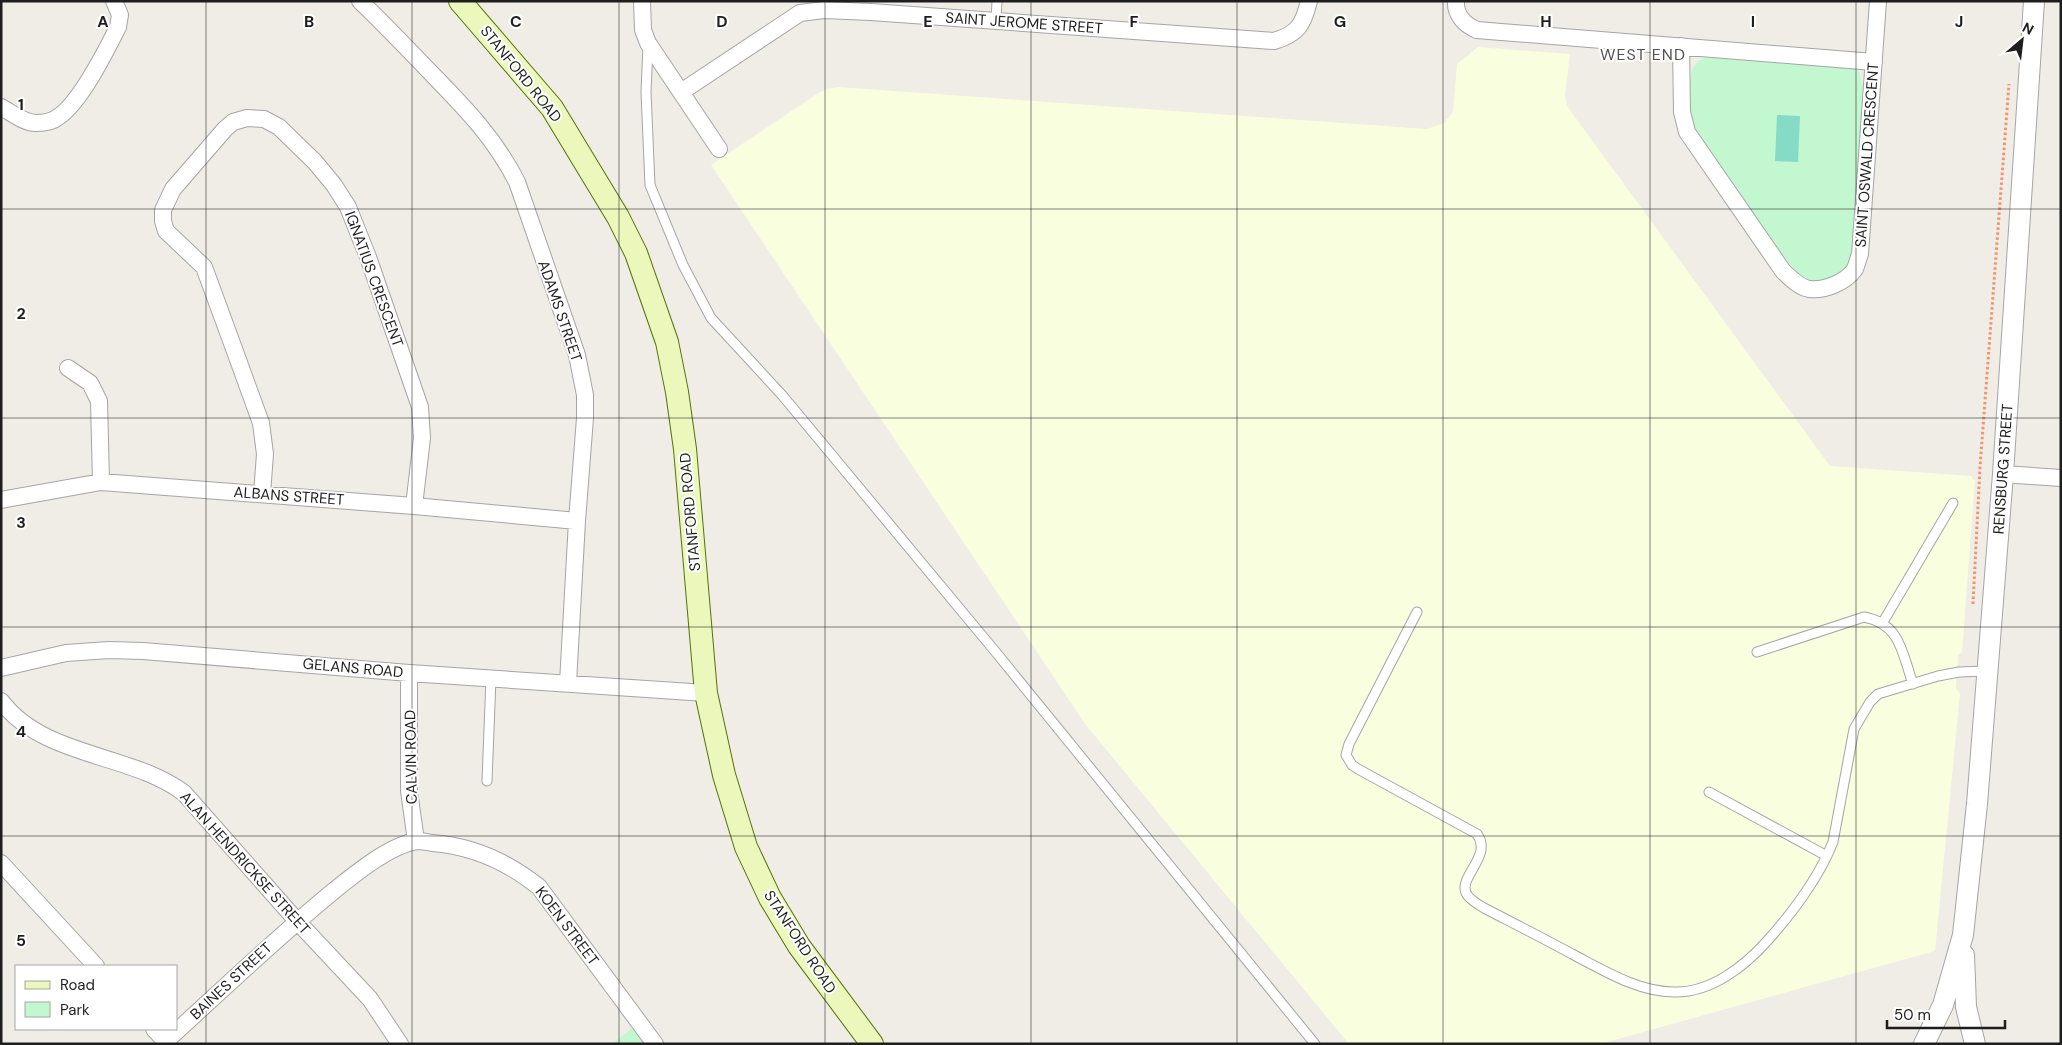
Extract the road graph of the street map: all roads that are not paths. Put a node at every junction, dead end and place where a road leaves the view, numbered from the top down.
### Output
1 (114, 1) edge
2 (360, 1) edge
3 (460, 1) edge
4 (642, 1) edge
5 (997, 1) edge
6 (1309, 1) edge
7 (1456, 1) edge
8 (1878, 1) edge
9 (2034, 1) edge
10 (799, 7) edge
11 (996, 21) junction
12 (648, 43) junction
13 (1681, 46) junction
14 (1874, 62) junction
15 (681, 92) junction
16 (1, 107) edge
17 (719, 149) dead end
18 (68, 368) dead end
19 (2003, 474) junction
20 (2061, 478) edge
21 (101, 482) junction
22 (262, 494) junction
23 (1, 500) edge
24 (1953, 503) dead end
25 (414, 506) junction
26 (577, 521) junction
27 (1417, 612) dead end
28 (1883, 622) junction
29 (1757, 652) dead end
30 (1, 668) edge
31 (1987, 671) junction
32 (409, 673) junction
33 (491, 678) junction
34 (568, 683) junction
35 (1913, 684) junction
36 (706, 693) junction
37 (1, 701) edge
38 (486, 781) dead end
39 (1709, 792) dead end
40 (416, 841) junction
41 (1827, 856) junction
42 (1, 864) edge
43 (297, 921) junction
44 (1963, 935) junction
45 (95, 965) edge
46 (155, 1030) edge
47 (167, 1043) edge
48 (400, 1044) edge
49 (655, 1044) edge
50 (872, 1044) edge
51 (1315, 1044) edge
52 (1924, 1044) edge
53 (1974, 1044) edge

1 - 16 street
2 - 26 street, ADAMS STREET
3 - 36 main road, STANFORD ROAD
4 - 12 street
5 - 11 lane
6 - 11 street, SAINT JEROME STREET
7 - 13 street
8 - 14 street, SAINT OSWALD CRESCENT
9 - 19 street, RENSBURG STREET
10 - 11 street, SAINT JEROME STREET
10 - 15 street, SAINT JEROME STREET
12 - 15 street
12 - 51 lane
13 - 14 street
13 - 14 street, SAINT OSWALD CRESCENT
15 - 17 street
18 - 21 street
19 - 20 street
19 - 31 street, RENSBURG STREET
21 - 22 street, ALBANS STREET
21 - 23 street, ALBANS STREET
22 - 25 street, ALBANS STREET
22 - 25 street, IGNATIUS CRESCENT
24 - 28 lane
25 - 26 street, ALBANS STREET
26 - 34 street, ADAMS STREET
27 - 41 lane
28 - 29 lane
28 - 35 lane
30 - 32 street, GELANS ROAD
31 - 35 lane
31 - 44 street, RENSBURG STREET
32 - 33 street, GELANS ROAD
32 - 40 street, CALVIN ROAD
33 - 34 street, GELANS ROAD
33 - 38 lane
34 - 36 street, GELANS ROAD
35 - 41 lane
36 - 50 main road, STANFORD ROAD
37 - 43 street, ALAN HENDRICKSE STREET
39 - 41 lane
40 - 43 street, KOEN STREET
40 - 49 street, KOEN STREET
42 - 45 street
43 - 47 street, BAINES STREET
43 - 48 street, ALAN HENDRICKSE STREET
44 - 52 street, RENSBURG STREET
44 - 53 street, RENSBURG STREET
46 - 47 street

